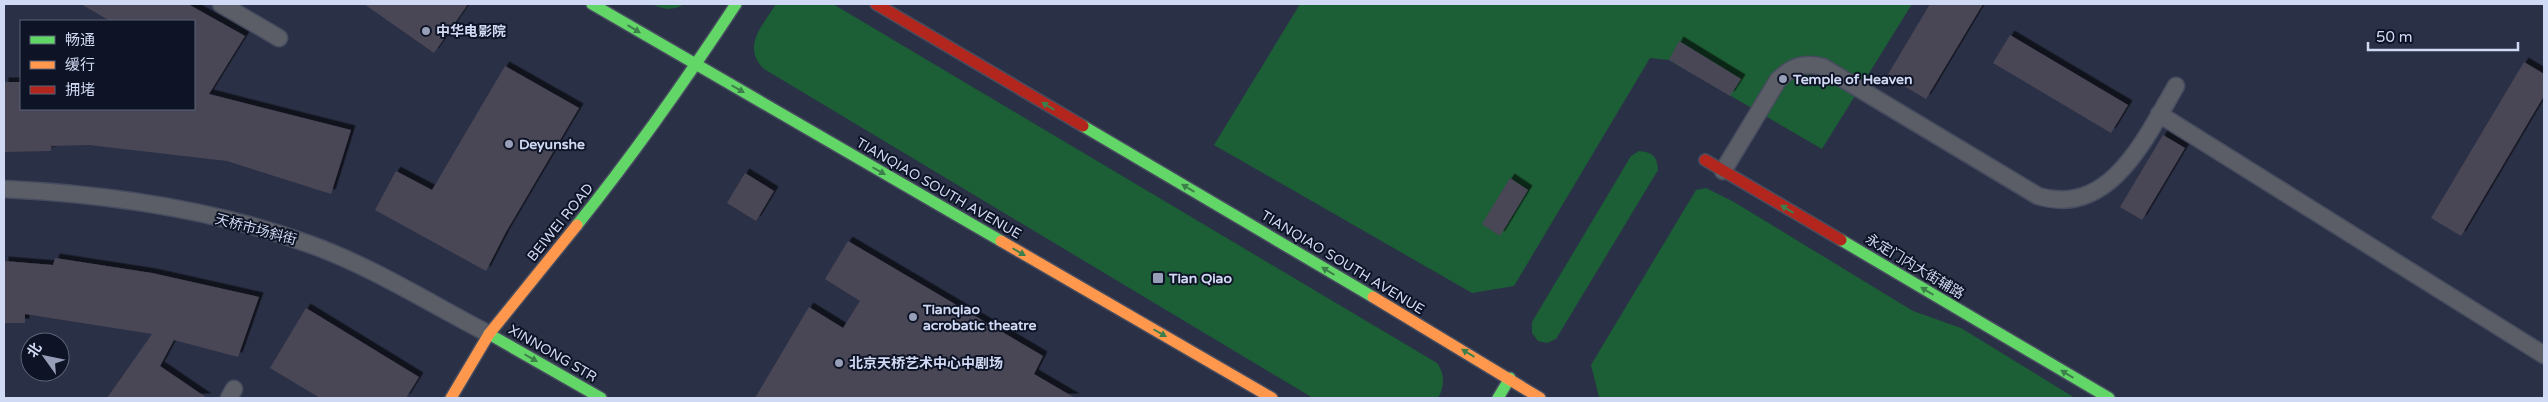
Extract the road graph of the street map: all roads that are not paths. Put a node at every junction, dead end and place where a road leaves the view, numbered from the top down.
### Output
1 (221, 4) edge
2 (592, 4) edge
3 (736, 4) edge
4 (876, 4) edge
5 (279, 38) dead end
6 (696, 65) junction
7 (2176, 86) dead end
8 (2159, 114) junction
9 (1705, 160) dead end
10 (1724, 171) junction
11 (4, 189) edge
12 (489, 334) junction
13 (2544, 355) edge
14 (1510, 378) junction
15 (1537, 397) edge
16 (451, 398) edge
17 (601, 398) edge
18 (1272, 398) edge
19 (1498, 398) edge
20 (2109, 398) edge

1 - 5 street
2 -> 6 main road, TIANQIAO SOUTH AVENUE
3 - 6 main road, BEIWEI ROAD
14 -> 4 main road, TIANQIAO SOUTH AVENUE
6 - 12 main road, BEIWEI ROAD
6 -> 18 main road, TIANQIAO SOUTH AVENUE
7 - 8 street
8 - 10 street
8 - 13 street
9 - 10 main road, 永定门内大街辅路
20 -> 10 main road, 永定门内大街辅路
11 - 12 street, 天桥市场斜街
12 - 16 main road, BEIWEI ROAD
12 -> 17 main road, XINNONG STR
14 - 15 main road, TIANQIAO SOUTH AVENUE
14 - 19 main road

